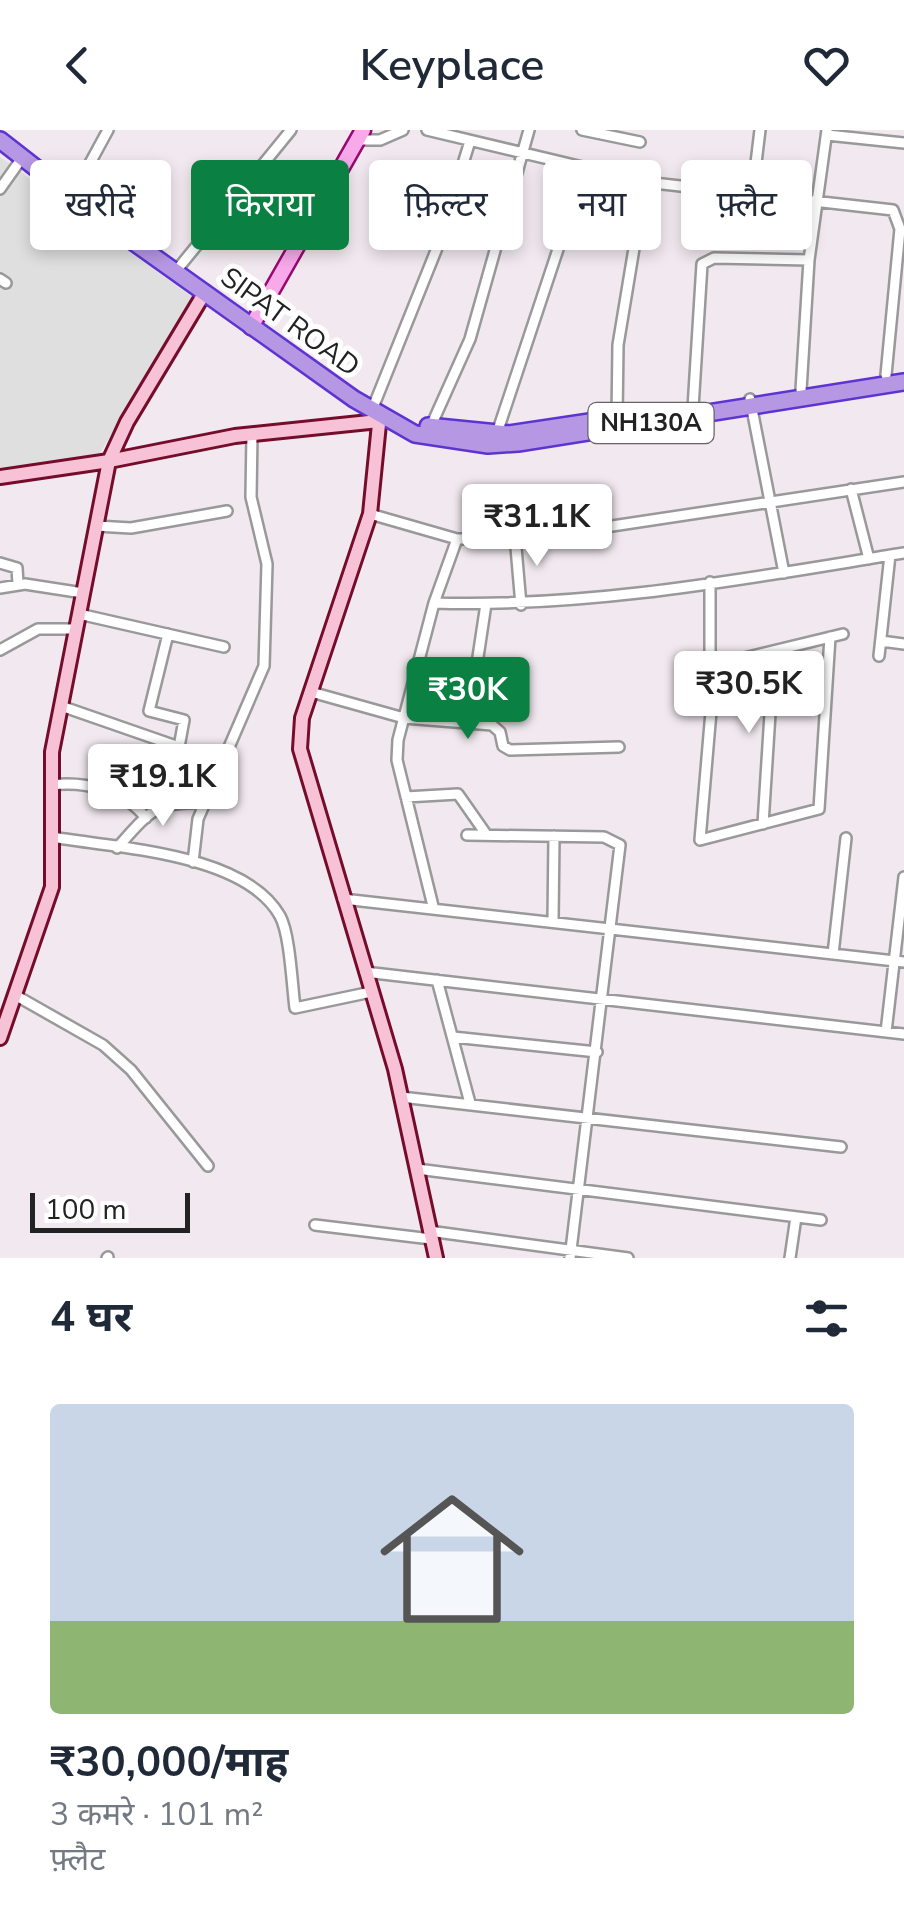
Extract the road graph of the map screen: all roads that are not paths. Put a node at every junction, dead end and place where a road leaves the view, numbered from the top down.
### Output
1 (108, 130) edge
2 (291, 130) edge
3 (403, 130) edge
4 (427, 130) edge
5 (529, 130) edge
6 (582, 130) edge
7 (760, 130) edge
8 (827, 132) edge
9 (360, 135) edge
10 (0, 140) edge
11 (470, 141) junction
12 (640, 142) dead end
13 (904, 143) edge
14 (0, 153) edge
15 (522, 155) junction
16 (92, 160) edge
17 (546, 160) edge
18 (756, 160) edge
19 (19, 161) junction
20 (30, 169) edge
21 (0, 188) edge
22 (812, 200) edge
23 (820, 201) junction
24 (145, 250) edge
25 (558, 250) edge
26 (634, 250) edge
27 (809, 260) junction
28 (176, 271) junction
29 (205, 292) junction
30 (251, 327) junction
31 (904, 372) edge
32 (886, 374) junction
33 (904, 382) edge
34 (801, 390) junction
35 (751, 403) junction
36 (693, 408) junction
37 (377, 415) junction
38 (617, 418) junction
39 (430, 431) junction
40 (252, 434) junction
41 (495, 439) junction
42 (109, 462) junction
43 (0, 477) edge
44 (904, 482) edge
45 (851, 489) junction
46 (770, 500) junction
47 (227, 511) dead end
48 (370, 514) junction
49 (96, 526) junction
50 (515, 536) junction
51 (456, 539) junction
52 (904, 553) edge
53 (890, 555) junction
54 (869, 558) junction
55 (0, 563) edge
56 (784, 573) junction
57 (710, 582) junction
58 (18, 584) junction
59 (0, 588) edge
60 (83, 593) junction
61 (434, 603) junction
62 (486, 604) junction
63 (521, 605) junction
64 (79, 614) junction
65 (76, 630) junction
66 (168, 634) junction
67 (844, 634) dead end
68 (830, 638) junction
69 (881, 641) junction
70 (904, 644) edge
71 (224, 647) dead end
72 (0, 650) edge
73 (774, 651) junction
74 (879, 656) dead end
75 (716, 665) junction
76 (311, 692) junction
77 (61, 706) junction
78 (404, 718) junction
79 (468, 723) junction
80 (179, 747) junction
81 (619, 747) dead end
82 (52, 785) junction
83 (406, 797) junction
84 (184, 802) junction
85 (206, 803) junction
86 (146, 818) junction
87 (763, 824) junction
88 (486, 834) junction
89 (467, 835) dead end
90 (554, 836) junction
91 (52, 837) junction
92 (846, 838) dead end
93 (117, 848) junction
94 (193, 862) junction
95 (904, 877) edge
96 (343, 898) junction
97 (433, 906) junction
98 (553, 921) junction
99 (612, 928) junction
100 (833, 954) junction
101 (899, 961) edge
102 (365, 972) junction
103 (437, 980) junction
104 (371, 992) junction
105 (15, 994) junction
106 (604, 1000) junction
107 (886, 1032) junction
108 (904, 1034) edge
109 (453, 1037) junction
110 (0, 1038) edge
111 (597, 1052) junction
112 (401, 1097) junction
113 (470, 1103) junction
114 (587, 1119) junction
115 (841, 1148) dead end
116 (208, 1166) dead end
117 (417, 1169) junction
118 (579, 1187) junction
119 (796, 1217) junction
120 (821, 1220) dead end
121 (315, 1225) dead end
122 (430, 1235) junction
123 (571, 1254) edge
124 (436, 1258) edge
125 (628, 1258) edge
126 (790, 1258) edge

1 - 16 street
2 - 28 street
3 - 9 street
4 - 11 street
5 - 15 street
6 - 12 street
7 - 18 street
8 - 13 street
8 - 23 street
9 - 30 main road
10 - 19 highway, SIPAT ROAD / NH130A
11 - 15 street
11 - 37 street
14 - 19 highway, SIPAT ROAD / NH130A
15 - 17 street
15 - 39 street
19 - 20 highway, SIPAT ROAD / NH130A
19 - 21 street
22 - 23 street
23 - 27 street
23 - 32 street
24 - 28 highway, SIPAT ROAD / NH130A
25 - 41 street
26 - 38 street
27 - 34 street
27 - 36 street
28 - 29 highway, SIPAT ROAD / NH130A
29 - 30 highway, SIPAT ROAD / NH130A
29 - 42 street
30 - 37 highway, SIPAT ROAD / NH130A
31 - 32 highway, SIPAT ROAD / NH130A
32 - 34 highway, SIPAT ROAD / NH130A
33 - 35 highway, SIPAT ROAD / NH130A
34 - 35 highway, SIPAT ROAD / NH130A
35 - 36 highway, SIPAT ROAD / NH130A
35 - 41 highway, SIPAT ROAD / NH130A
35 - 46 street
36 - 38 highway, SIPAT ROAD / NH130A
37 - 39 highway, SIPAT ROAD / NH130A
37 - 40 street
37 - 48 street
38 - 41 highway, SIPAT ROAD / NH130A
39 - 41 highway, SIPAT ROAD / NH130A
40 - 42 street
40 - 85 street
42 - 43 street
42 - 49 street
44 - 45 street
45 - 46 street
45 - 54 street
46 - 50 street
46 - 56 street
47 - 49 street
48 - 51 street
48 - 76 street
49 - 60 street
50 - 51 street
50 - 63 street
51 - 61 street
52 - 53 street
53 - 54 street
53 - 69 street
54 - 56 street
55 - 58 street
56 - 57 street
57 - 63 street
57 - 75 street
58 - 59 street
58 - 60 street
60 - 64 street
61 - 62 street
61 - 78 street
62 - 63 street
62 - 79 street
64 - 65 street
64 - 66 street
65 - 72 street
65 - 77 street
66 - 71 street
66 - 80 street
67 - 68 street
68 - 73 street
68 - 87 street
69 - 70 street
69 - 74 street
73 - 75 street
73 - 87 street
75 - 87 street
76 - 78 street
76 - 96 street
77 - 80 street
77 - 82 street
78 - 79 street
78 - 83 street
79 - 81 street
80 - 84 street
82 - 86 street
82 - 91 street
83 - 88 street
83 - 97 street
84 - 85 street
84 - 86 street
85 - 94 street
86 - 93 street
88 - 89 street
88 - 90 street
90 - 98 street
90 - 99 street
91 - 93 street
91 - 105 street
92 - 100 street
93 - 94 street
94 - 104 street
95 - 101 street
96 - 97 street
96 - 102 street
97 - 98 street
98 - 99 street
99 - 100 street
99 - 106 street
100 - 101 street
101 - 107 street
102 - 103 street
102 - 104 street
103 - 106 street
103 - 109 street
104 - 112 street
105 - 110 street
105 - 116 street
106 - 107 street
106 - 111 street
107 - 108 street
109 - 111 street
109 - 113 street
111 - 114 street
112 - 113 street
112 - 117 street
113 - 114 street
114 - 115 street
114 - 118 street
117 - 118 street
117 - 122 street
118 - 119 street
118 - 123 street
119 - 120 street
119 - 126 street
121 - 122 street
122 - 123 street
122 - 124 street
123 - 125 street

